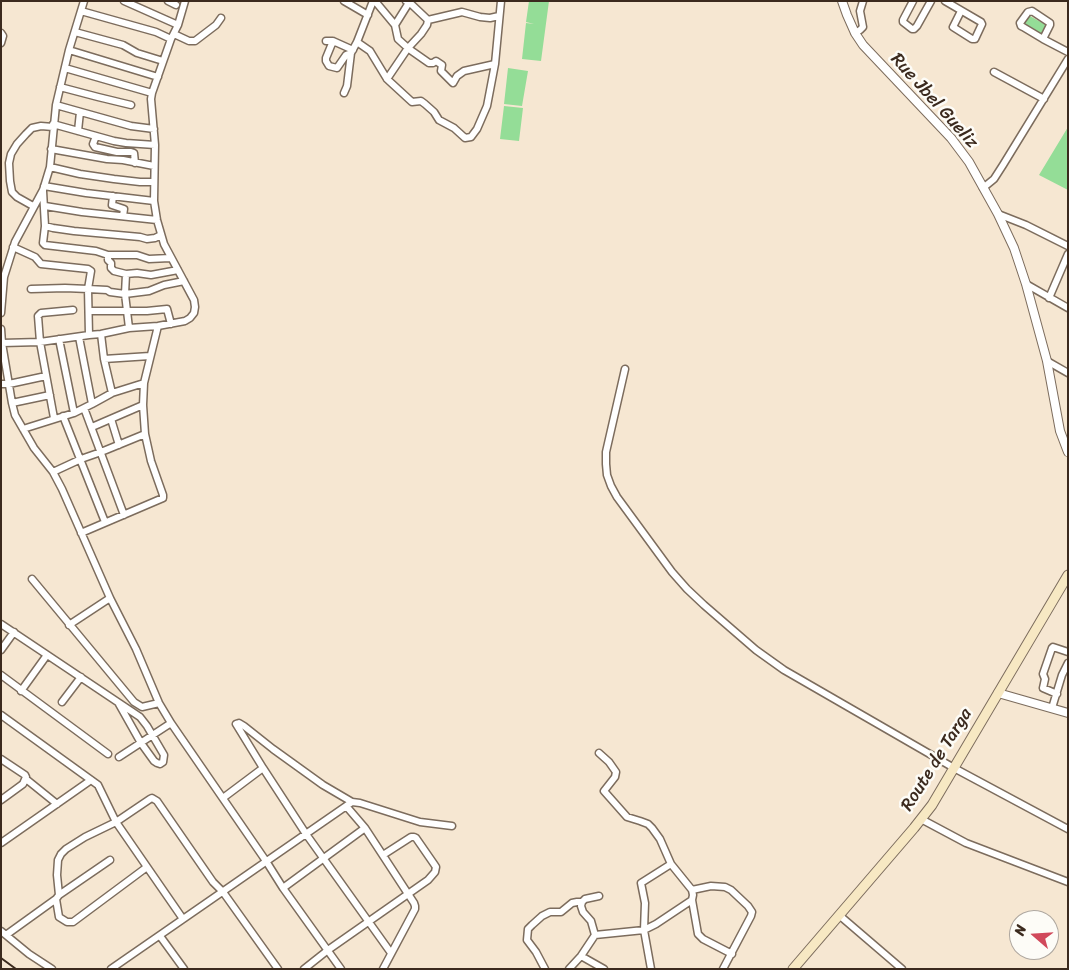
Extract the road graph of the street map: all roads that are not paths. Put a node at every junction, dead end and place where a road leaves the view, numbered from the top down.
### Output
1 (84, 1) edge
2 (124, 1) edge
3 (168, 1) edge
4 (185, 1) edge
5 (344, 1) edge
6 (374, 1) edge
7 (501, 1) edge
8 (842, 1) edge
9 (863, 1) edge
10 (913, 1) edge
11 (931, 1) edge
12 (945, 1) edge
13 (408, 2) edge
14 (176, 4) dead end
15 (81, 10) junction
16 (961, 11) junction
17 (368, 15) junction
18 (499, 16) junction
19 (221, 18) dead end
20 (428, 20) junction
21 (178, 24) junction
22 (395, 25) junction
23 (75, 32) junction
24 (1, 33) edge
25 (855, 33) junction
26 (172, 37) junction
27 (1043, 38) junction
28 (357, 42) junction
29 (1, 43) edge
30 (408, 48) junction
31 (70, 50) junction
32 (352, 51) junction
33 (1068, 52) edge
34 (1068, 59) edge
35 (163, 61) junction
36 (495, 64) junction
37 (65, 68) junction
38 (994, 72) dead end
39 (158, 76) junction
40 (387, 79) junction
41 (60, 87) junction
42 (152, 93) junction
43 (344, 93) dead end
44 (1044, 99) junction
45 (56, 105) junction
46 (131, 105) dead end
47 (80, 112) junction
48 (53, 126) junction
49 (154, 129) junction
50 (78, 131) junction
51 (96, 136) junction
52 (154, 145) junction
53 (52, 149) junction
54 (135, 163) junction
55 (50, 166) junction
56 (154, 166) junction
57 (154, 182) junction
58 (43, 188) junction
59 (983, 188) junction
60 (113, 196) junction
61 (154, 201) junction
62 (33, 206) junction
63 (44, 206) junction
64 (998, 214) junction
65 (123, 216) junction
66 (157, 220) junction
67 (45, 226) junction
68 (161, 235) junction
69 (1068, 246) edge
70 (14, 247) junction
71 (1068, 254) edge
72 (108, 255) junction
73 (170, 258) junction
74 (178, 270) junction
75 (126, 274) junction
76 (3, 277) edge
77 (184, 281) junction
78 (1026, 284) junction
79 (31, 289) dead end
80 (88, 289) junction
81 (125, 294) junction
82 (1049, 298) junction
83 (1068, 308) edge
84 (73, 310) dead end
85 (89, 311) junction
86 (127, 311) junction
87 (1, 313) edge
88 (171, 324) junction
89 (158, 326) junction
90 (129, 328) junction
91 (1, 329) edge
92 (101, 334) junction
93 (89, 335) junction
94 (79, 336) junction
95 (59, 339) junction
96 (40, 342) junction
97 (2, 343) edge
98 (150, 356) junction
99 (104, 358) junction
100 (1047, 361) junction
101 (625, 369) dead end
102 (1068, 373) edge
103 (46, 376) junction
104 (144, 383) junction
105 (1, 384) edge
106 (9, 384) junction
107 (112, 393) junction
108 (50, 396) junction
109 (12, 403) junction
110 (92, 404) junction
111 (143, 405) junction
112 (84, 408) junction
113 (74, 413) junction
114 (64, 416) junction
115 (54, 418) junction
116 (111, 419) junction
117 (92, 426) junction
118 (23, 429) junction
119 (145, 434) junction
120 (119, 444) junction
121 (101, 452) junction
122 (1068, 452) edge
123 (81, 459) junction
124 (53, 472) junction
125 (124, 515) junction
126 (105, 522) junction
127 (81, 533) junction
128 (1068, 575) edge
129 (32, 579) dead end
130 (110, 598) junction
131 (1, 624) edge
132 (69, 625) junction
133 (14, 632) junction
134 (1, 650) edge
135 (1068, 652) edge
136 (47, 654) junction
137 (1068, 664) edge
138 (1, 675) edge
139 (81, 677) junction
140 (21, 691) junction
141 (998, 693) junction
142 (1057, 694) junction
143 (62, 702) dead end
144 (159, 703) junction
145 (119, 704) junction
146 (1052, 708) junction
147 (1068, 712) edge
148 (1, 716) edge
149 (171, 723) junction
150 (152, 736) junction
151 (141, 743) junction
152 (599, 753) dead end
153 (108, 754) dead end
154 (118, 757) dead end
155 (1, 759) edge
156 (263, 768) junction
157 (954, 768) junction
158 (26, 778) junction
159 (91, 780) junction
160 (223, 798) junction
161 (1, 800) edge
162 (57, 804) junction
163 (350, 804) junction
164 (921, 819) junction
165 (116, 822) junction
166 (452, 826) dead end
167 (365, 828) junction
168 (1068, 829) edge
169 (306, 834) junction
170 (1, 843) edge
171 (383, 855) junction
172 (324, 859) junction
173 (110, 860) dead end
174 (266, 861) junction
175 (671, 864) junction
176 (147, 867) junction
177 (1068, 882) edge
178 (283, 888) junction
179 (692, 890) junction
180 (223, 892) junction
181 (408, 895) junction
182 (599, 896) dead end
183 (57, 897) junction
184 (692, 900) junction
185 (582, 902) junction
186 (839, 914) junction
187 (183, 919) junction
188 (368, 922) junction
189 (644, 930) junction
190 (4, 933) edge
191 (595, 935) junction
192 (160, 936) junction
193 (328, 950) junction
194 (391, 954) junction
195 (732, 954) junction
196 (581, 956) junction
197 (52, 969) edge
198 (111, 969) edge
199 (184, 969) edge
200 (278, 969) edge
201 (304, 969) edge
202 (341, 969) edge
203 (383, 969) edge
204 (545, 969) edge
205 (569, 969) edge
206 (604, 969) edge
207 (651, 969) edge
208 (724, 969) edge
209 (793, 969) edge
210 (902, 969) edge

1 - 15 street
2 - 21 street
3 - 14 street
4 - 21 street
5 - 17 street
6 - 17 street
6 - 22 street
7 - 18 street
8 - 25 street, Rue Jbel Gueliz
9 - 25 street
10 - 11 street
12 - 16 street
13 - 20 street
13 - 22 street
15 - 23 street
15 - 26 street
16 - 16 street
17 - 28 street
18 - 20 street
18 - 36 street
19 - 26 street
20 - 30 street
21 - 26 street
22 - 30 street
23 - 31 street
23 - 35 street
24 - 29 street
25 - 59 street, Rue Jbel Gueliz
26 - 35 street
27 - 27 street
27 - 33 street
28 - 32 street
28 - 40 street
30 - 36 street
30 - 40 street
31 - 37 street
31 - 39 street
32 - 32 street
32 - 43 street
34 - 44 street
35 - 39 street
36 - 40 street
37 - 41 street
37 - 42 street
38 - 44 street
39 - 42 street
41 - 45 street
41 - 46 street
42 - 49 street
44 - 59 street
45 - 47 street
45 - 48 street
47 - 49 street
47 - 50 street
48 - 50 street
48 - 53 street
48 - 62 street
49 - 52 street
50 - 51 street
51 - 52 street
51 - 54 street
52 - 56 street
53 - 54 street
53 - 55 street
54 - 56 street
55 - 57 street
55 - 58 street
56 - 57 street
57 - 61 street
58 - 60 street
58 - 62 street
58 - 63 street
59 - 64 street, Rue Jbel Gueliz
60 - 61 street
60 - 65 street
61 - 66 street
62 - 70 street
63 - 65 street
63 - 67 street
64 - 69 street
64 - 78 street, Rue Jbel Gueliz
65 - 66 street
66 - 68 street
67 - 68 street
67 - 72 street
68 - 73 street
70 - 76 street
70 - 80 street
71 - 82 street
72 - 73 street
72 - 75 street
73 - 74 street
74 - 75 street
74 - 77 street
75 - 81 street
76 - 87 street
77 - 81 street
77 - 88 street
78 - 82 street
78 - 100 street, Rue Jbel Gueliz
79 - 80 street
80 - 81 street
80 - 85 street
81 - 86 street
82 - 83 street
84 - 96 street
85 - 86 street
85 - 93 street
86 - 88 street
86 - 90 street
88 - 89 street
89 - 90 street
89 - 98 street
90 - 92 street
91 - 97 street
92 - 93 street
92 - 99 street
93 - 94 street
94 - 95 street
94 - 110 street
95 - 96 street
95 - 113 street
96 - 97 street
96 - 103 street
97 - 106 street
98 - 99 street
98 - 104 street
99 - 107 street
100 - 102 street
100 - 122 street, Rue Jbel Gueliz
101 - 157 street
103 - 106 street
103 - 108 street
104 - 107 street
104 - 111 street
105 - 106 street
106 - 109 street
107 - 110 street
108 - 109 street
108 - 115 street
109 - 118 street
110 - 112 street
111 - 116 street
111 - 119 street
112 - 113 street
112 - 117 street
113 - 114 street
114 - 115 street
114 - 123 street
115 - 118 street
116 - 117 street
116 - 120 street
117 - 121 street
118 - 124 street
119 - 120 street
119 - 125 street
120 - 121 street
121 - 123 street
121 - 125 street
123 - 124 street
123 - 126 street
124 - 127 street
125 - 126 street
126 - 127 street
127 - 130 street
128 - 141 main road, Route de Targa
129 - 132 street
130 - 132 street
130 - 144 street
131 - 133 street
132 - 144 street
133 - 134 street
133 - 136 street
135 - 142 street
136 - 139 street
136 - 140 street
137 - 142 street
138 - 140 street
139 - 143 street
139 - 145 street
140 - 153 street
141 - 146 street
141 - 157 main road, Route de Targa
142 - 146 street
144 - 149 street
145 - 150 street
145 - 151 street
146 - 147 street
148 - 159 street
149 - 150 street
149 - 160 street
150 - 151 street
150 - 151 street
151 - 154 street
152 - 175 street
155 - 158 street
156 - 160 street
156 - 163 street
156 - 169 street
157 - 164 main road, Route de Targa
157 - 168 street
158 - 161 street
158 - 162 street
159 - 162 street
159 - 165 street
160 - 174 street
162 - 170 street
163 - 166 street
163 - 167 street
163 - 169 street
164 - 177 street
164 - 186 main road, Route de Targa
165 - 176 street
165 - 180 street
165 - 183 street
167 - 171 street
167 - 172 street
169 - 172 street
169 - 174 street
171 - 181 street
171 - 181 street
172 - 178 street
172 - 188 street
173 - 183 street
174 - 178 street
174 - 180 street
175 - 179 street
175 - 189 street
176 - 183 street
176 - 187 street
178 - 193 street
179 - 184 street
179 - 195 street
180 - 187 street
180 - 200 street
181 - 188 street
181 - 194 street
182 - 185 street
183 - 190 street
184 - 189 street
184 - 195 street
185 - 191 street
185 - 204 street
186 - 209 main road, Route de Targa
186 - 210 street
187 - 192 street
188 - 193 street
188 - 194 street
189 - 191 street
189 - 207 street
190 - 197 street
191 - 196 street
192 - 198 street
192 - 199 street
193 - 201 street
193 - 202 street
194 - 203 street
195 - 208 street
196 - 205 street
196 - 206 street

